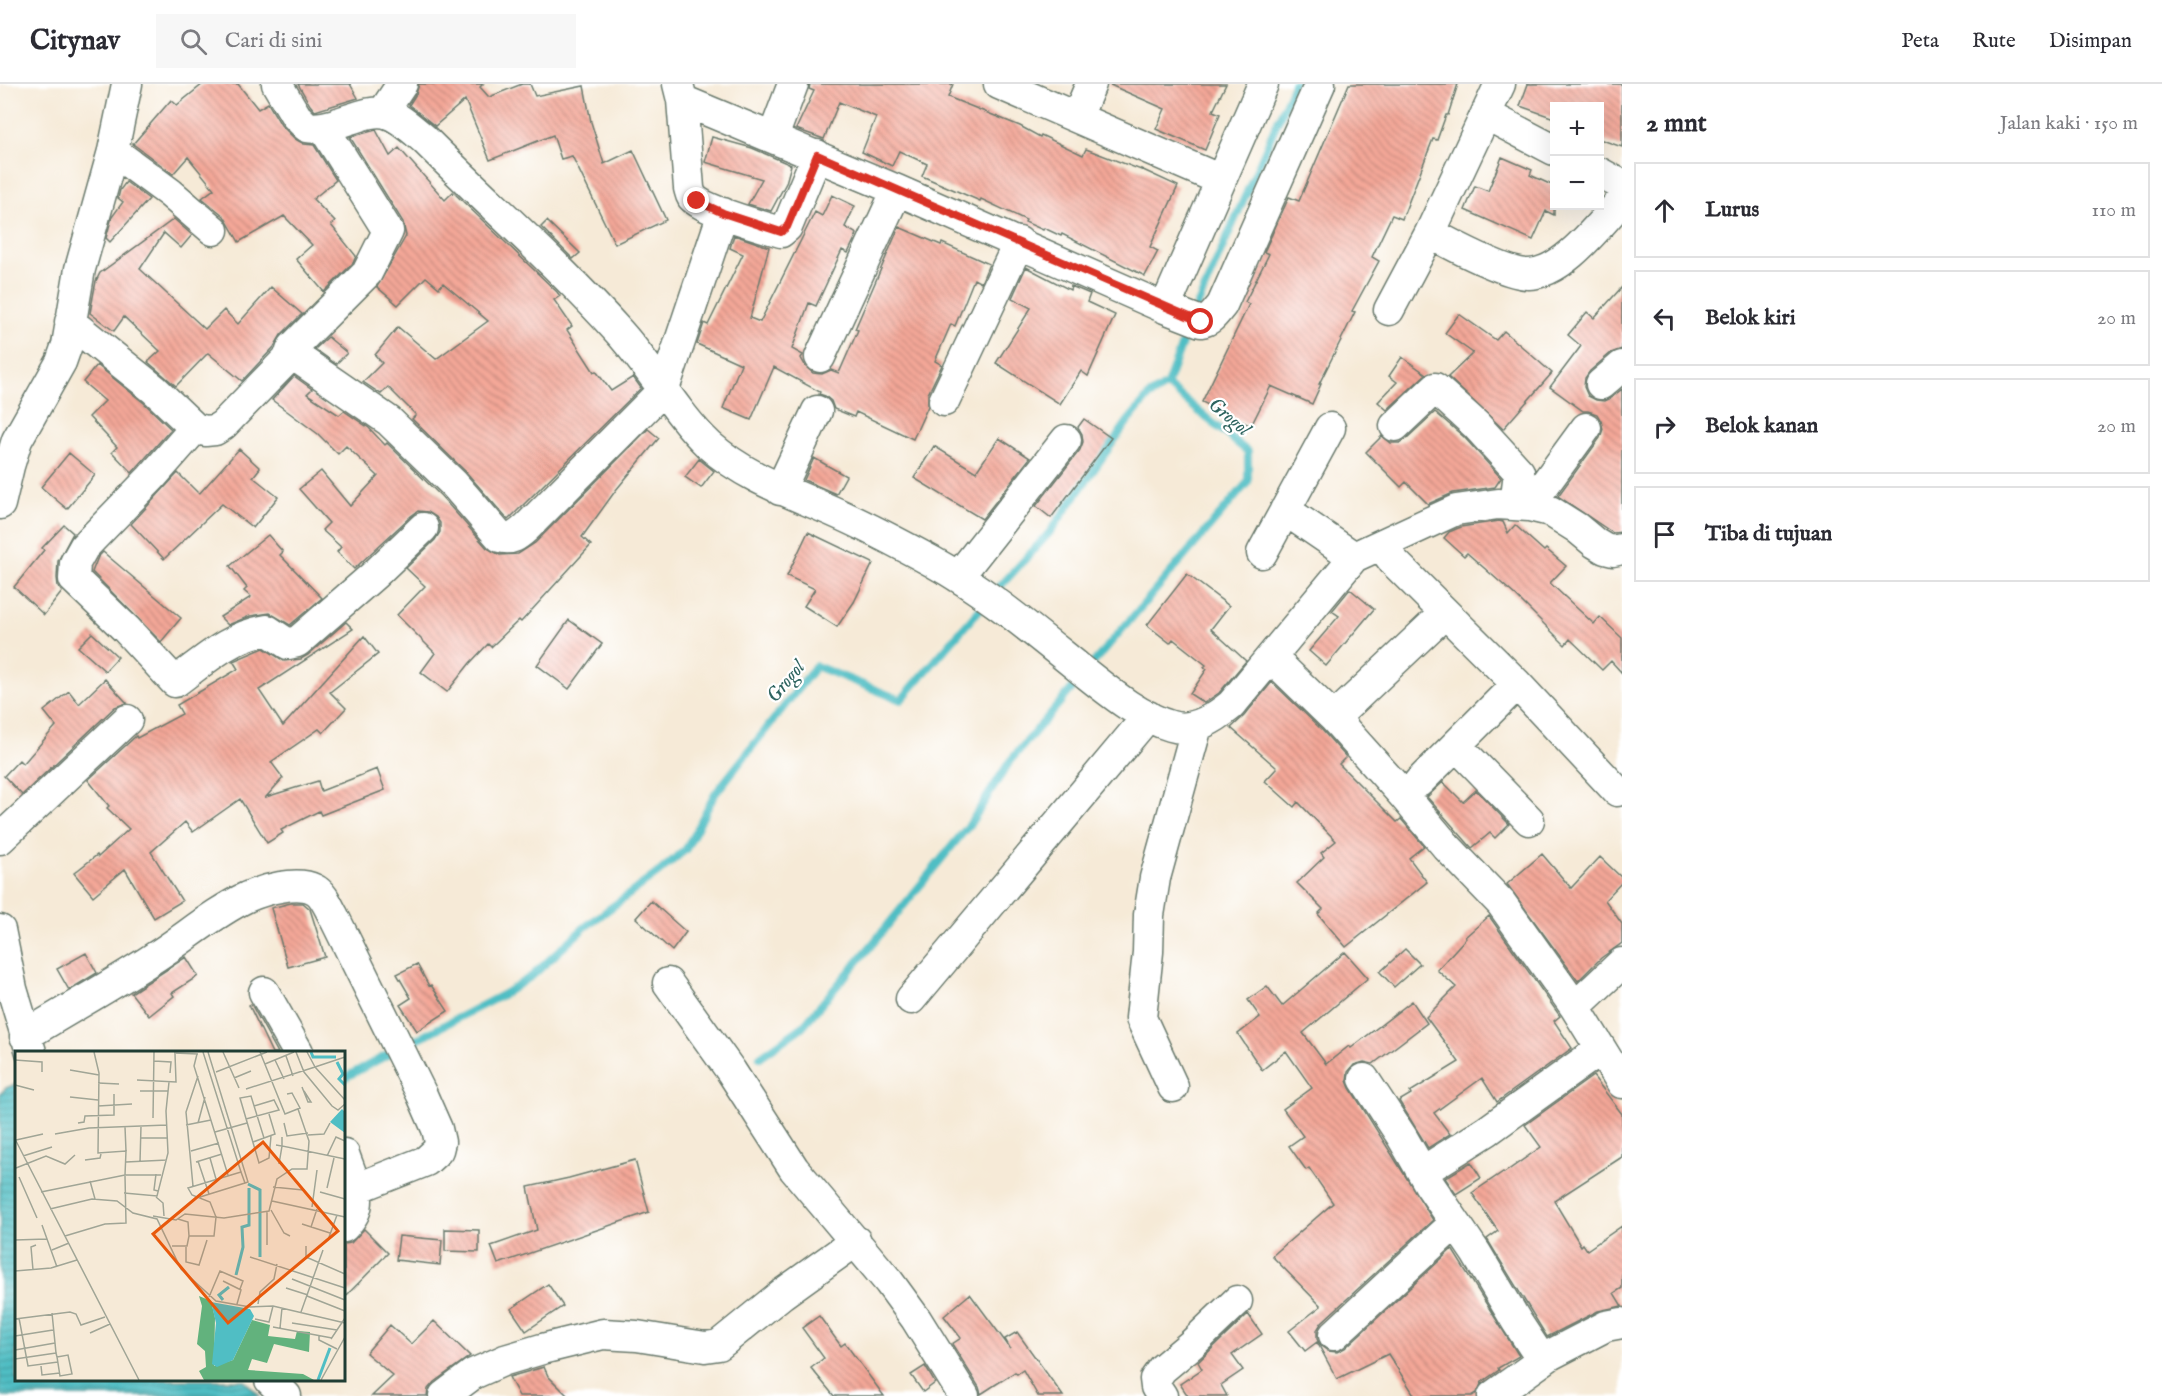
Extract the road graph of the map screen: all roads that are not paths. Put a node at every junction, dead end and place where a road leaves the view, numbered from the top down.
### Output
1 (127, 84) edge
2 (277, 84) edge
3 (402, 84) edge
4 (793, 84) edge
5 (999, 84) edge
6 (1091, 84) edge
7 (1263, 84) edge
8 (1320, 84) edge
9 (1500, 84) edge
10 (680, 92) edge
11 (384, 111) junction
12 (1487, 115) junction
13 (1077, 117) junction
14 (323, 127) junction
15 (773, 137) junction
16 (1550, 148) edge
17 (113, 151) junction
18 (817, 155) junction
19 (1604, 176) edge
20 (1221, 180) junction
21 (1622, 185) edge
22 (897, 190) junction
23 (1622, 200) edge
24 (723, 213) junction
25 (213, 230) dead end
26 (1430, 233) junction
27 (1019, 242) junction
28 (1389, 310) dead end
29 (1183, 316) junction
30 (70, 322) junction
31 (292, 354) junction
32 (820, 357) dead end
33 (664, 389) junction
34 (944, 401) dead end
35 (817, 411) dead end
36 (1395, 426) dead end
37 (195, 428) junction
38 (1330, 428) dead end
39 (1586, 428) dead end
40 (1066, 440) dead end
41 (780, 490) junction
42 (0, 504) edge
43 (1522, 506) junction
44 (1285, 510) junction
45 (423, 528) dead end
46 (1381, 544) junction
47 (1622, 549) edge
48 (1262, 553) dead end
49 (1354, 557) junction
50 (969, 583) junction
51 (1445, 613) junction
52 (1272, 658) junction
53 (1517, 684) junction
54 (1148, 716) junction
55 (1334, 718) junction
56 (127, 720) dead end
57 (1197, 726) junction
58 (1456, 745) junction
59 (1419, 782) dead end
60 (1617, 791) dead end
61 (1529, 820) dead end
62 (0, 839) edge
63 (0, 930) edge
64 (1622, 963) edge
65 (668, 983) dead end
66 (264, 992) dead end
67 (911, 999) dead end
68 (1575, 1007) junction
69 (28, 1044) edge
70 (1601, 1049) junction
71 (297, 1051) edge
72 (1364, 1079) dead end
73 (1622, 1083) edge
74 (1173, 1087) dead end
75 (345, 1157) edge
76 (1422, 1172) junction
77 (355, 1189) junction
78 (1455, 1223) junction
79 (345, 1226) edge
80 (856, 1241) junction
81 (1237, 1301) dead end
82 (1622, 1323) edge
83 (1334, 1335) dead end
84 (1542, 1360) junction
85 (271, 1381) edge
86 (286, 1396) edge
87 (444, 1396) edge
88 (964, 1396) edge
89 (1162, 1396) edge
90 (1493, 1396) edge

1 - 17 street
2 - 14 street
3 - 11 street
4 - 15 street
5 - 13 street
6 - 13 street
7 - 20 street
8 - 29 street
9 - 12 street
10 - 15 street
10 - 24 street
11 - 14 street
11 - 33 street
12 - 16 street
12 - 26 street
13 - 20 street
14 - 31 street
15 - 18 street
17 - 25 street
17 - 30 street
18 - 22 street
18 - 24 street
19 - 21 street
20 - 29 street
22 - 27 street
22 - 32 street
23 - 26 street
24 - 33 street
26 - 28 street
27 - 29 street
27 - 34 street
30 - 37 street
30 - 42 street
31 - 33 street
31 - 37 street
33 - 41 street
35 - 41 street
36 - 43 street
37 - 45 street
38 - 44 street
39 - 43 street
40 - 50 street
41 - 50 street
43 - 46 street
43 - 47 street
44 - 48 street
44 - 49 street
46 - 49 street
46 - 51 street
49 - 52 street
50 - 54 street
51 - 53 street
51 - 55 street
52 - 55 street
52 - 57 street
53 - 58 street
53 - 60 street
54 - 57 street
54 - 67 street
55 - 68 street
56 - 62 street
57 - 74 street
58 - 59 street
58 - 61 street
63 - 69 street
64 - 68 street
65 - 80 street
66 - 71 street
68 - 70 street
69 - 77 street
70 - 73 street
70 - 76 street
72 - 76 street
75 - 77 street
76 - 78 street
77 - 79 street
78 - 83 street
78 - 84 street
80 - 87 street
80 - 88 street
81 - 89 street
82 - 84 street
84 - 90 street
85 - 86 street

